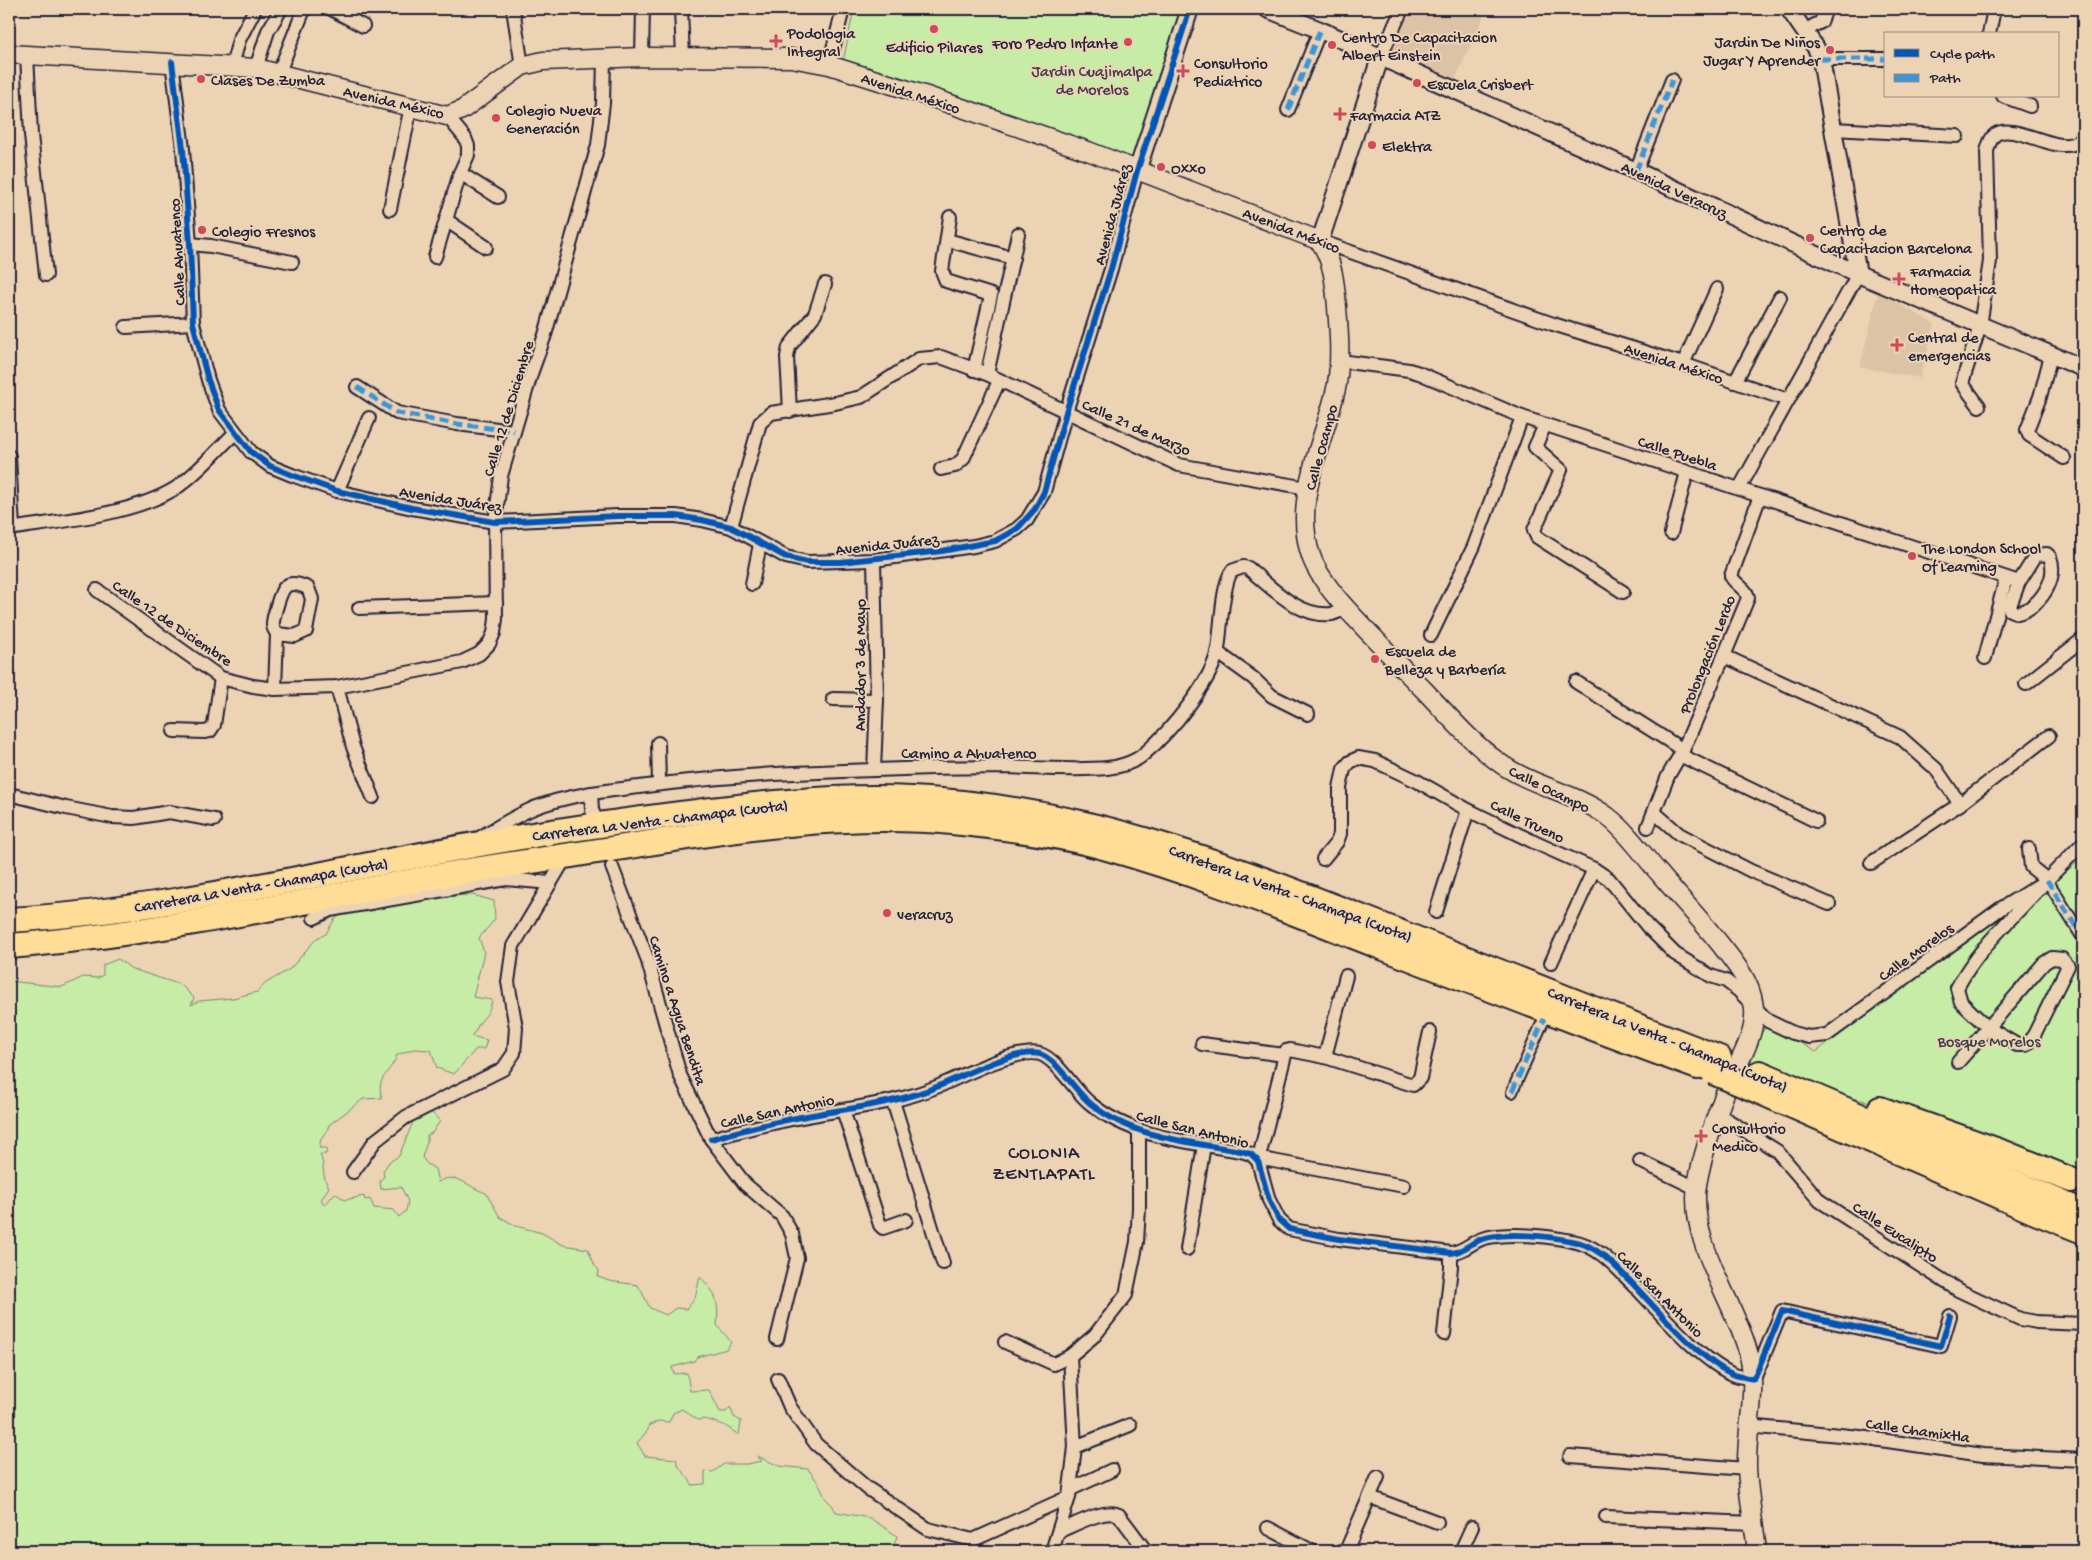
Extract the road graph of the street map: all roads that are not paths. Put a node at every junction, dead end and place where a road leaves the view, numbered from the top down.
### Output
1 (255, 9) edge
2 (281, 9) edge
3 (306, 9) edge
4 (330, 9) edge
5 (513, 9) edge
6 (643, 9) edge
7 (681, 9) edge
8 (843, 9) edge
9 (1190, 9) edge
10 (1268, 9) edge
11 (1402, 9) edge
12 (1790, 9) edge
13 (1826, 9) edge
14 (1994, 9) edge
15 (363, 26) dead end
16 (1320, 30) junction
17 (1989, 32) edge
18 (1806, 33) junction
19 (9, 54) edge
20 (27, 54) junction
21 (604, 57) junction
22 (642, 57) junction
23 (682, 57) junction
24 (1380, 58) junction
25 (1821, 59) junction
26 (1884, 59) edge
27 (172, 62) junction
28 (829, 65) junction
29 (232, 66) junction
30 (522, 66) junction
31 (256, 68) junction
32 (279, 72) junction
33 (1672, 80) dead end
34 (2008, 98) edge
35 (411, 106) junction
36 (2030, 106) dead end
37 (1288, 110) dead end
38 (447, 116) junction
39 (1834, 129) junction
40 (1957, 136) dead end
41 (2083, 138) edge
42 (1137, 170) junction
43 (1636, 170) junction
44 (460, 173) junction
45 (498, 197) dead end
46 (390, 209) dead end
47 (950, 217) dead end
48 (446, 220) junction
49 (1018, 234) dead end
50 (947, 240) junction
51 (1320, 241) junction
52 (190, 244) junction
53 (486, 247) dead end
54 (435, 257) dead end
55 (1013, 258) junction
56 (292, 262) dead end
57 (1858, 274) junction
58 (46, 275) dead end
59 (825, 284) dead end
60 (1717, 289) dead end
61 (1780, 297) dead end
62 (193, 324) junction
63 (1980, 326) junction
64 (126, 327) dead end
65 (2051, 354) junction
66 (1340, 360) junction
67 (1683, 364) junction
68 (2083, 368) edge
69 (974, 370) junction
70 (987, 374) junction
71 (999, 381) junction
72 (1735, 382) junction
73 (357, 387) dead end
74 (1788, 400) junction
75 (1979, 406) dead end
76 (790, 411) junction
77 (1066, 412) junction
78 (1522, 417) junction
79 (369, 418) dead end
80 (1545, 425) junction
81 (514, 431) junction
82 (235, 432) junction
83 (9, 456) edge
84 (2064, 458) dead end
85 (941, 469) dead end
86 (1687, 472) junction
87 (1307, 488) junction
88 (1739, 489) junction
89 (337, 491) junction
90 (1760, 496) junction
91 (495, 522) junction
92 (730, 527) junction
93 (11, 528) edge
94 (1671, 533) dead end
95 (760, 544) junction
96 (874, 560) junction
97 (2006, 578) junction
98 (2020, 582) junction
99 (752, 584) dead end
100 (96, 590) dead end
101 (1623, 592) dead end
102 (496, 603) junction
103 (359, 608) dead end
104 (1346, 608) junction
105 (277, 634) dead end
106 (1431, 635) dead end
107 (2083, 639) edge
108 (1217, 652) junction
109 (1724, 656) junction
110 (1985, 658) dead end
111 (221, 678) junction
112 (1576, 682) dead end
113 (2026, 684) dead end
114 (337, 687) junction
115 (275, 689) junction
116 (833, 699) dead end
117 (877, 700) junction
118 (1308, 714) dead end
119 (174, 731) dead end
120 (2049, 736) dead end
121 (658, 743) dead end
122 (1681, 753) junction
123 (874, 770) junction
124 (659, 784) junction
125 (591, 793) junction
126 (9, 794) edge
127 (373, 797) dead end
128 (1960, 804) junction
129 (1468, 810) junction
130 (1654, 812) junction
131 (591, 818) dead end
132 (214, 820) dead end
133 (1816, 821) dead end
134 (1648, 827) dead end
135 (2083, 843) edge
136 (462, 847) junction
137 (2029, 849) dead end
138 (1323, 859) dead end
139 (563, 862) dead end
140 (1872, 863) dead end
141 (612, 867) dead end
142 (1594, 869) junction
143 (2047, 880) junction
144 (550, 884) junction
145 (1829, 904) dead end
146 (1436, 912) dead end
147 (314, 918) dead end
148 (9, 920) edge
149 (2083, 938) edge
150 (9, 946) edge
151 (1551, 964) dead end
152 (1346, 976) dead end
153 (1754, 1009) junction
154 (1544, 1019) dead end
155 (1988, 1028) junction
156 (1430, 1032) dead end
157 (1202, 1044) dead end
158 (1284, 1055) junction
159 (1324, 1057) junction
160 (1958, 1062) dead end
161 (1716, 1065) junction
162 (1758, 1082) junction
163 (1512, 1092) dead end
164 (1807, 1093) junction
165 (893, 1101) junction
166 (843, 1110) junction
167 (1718, 1114) junction
168 (1139, 1132) junction
169 (711, 1139) junction
170 (1204, 1145) junction
171 (1258, 1162) junction
172 (1640, 1162) dead end
173 (353, 1172) dead end
174 (2070, 1180) dead end
175 (1404, 1186) dead end
176 (1696, 1188) junction
177 (2083, 1212) edge
178 (906, 1220) dead end
179 (2083, 1230) edge
180 (1187, 1248) dead end
181 (1451, 1253) junction
182 (943, 1262) dead end
183 (1950, 1316) dead end
184 (2083, 1324) edge
185 (1444, 1334) dead end
186 (777, 1339) dead end
187 (1005, 1342) dead end
188 (1070, 1356) junction
189 (778, 1379) dead end
190 (1754, 1379) junction
191 (1130, 1425) dead end
192 (1748, 1426) junction
193 (1075, 1447) junction
194 (1570, 1456) dead end
195 (2083, 1460) edge
196 (1747, 1469) junction
197 (1112, 1470) dead end
198 (1378, 1477) dead end
199 (1070, 1493) junction
200 (1370, 1497) junction
201 (1606, 1516) dead end
202 (1437, 1522) dead end
203 (1754, 1523) junction
204 (1472, 1527) dead end
205 (1268, 1528) dead end
206 (1059, 1530) junction
207 (1052, 1551) edge
208 (1146, 1551) edge
209 (1312, 1551) edge
210 (1346, 1551) edge
211 (1461, 1551) edge
212 (1757, 1551) edge

1 - 29 street
2 - 31 street
3 - 32 street
4 - 15 street
5 - 30 street
6 - 22 street
7 - 23 street
8 - 28 street
9 - 42 street, Avenida Juárez
10 - 16 street, Avenida Veracruz
11 - 24 street
12 - 18 street
13 - 18 street
14 - 17 street
16 - 24 street, Avenida Veracruz
16 - 37 street
18 - 25 street
19 - 20 main road, Avenida México
20 - 27 main road, Avenida México
20 - 58 street
21 - 22 main road, Avenida México
21 - 30 main road, Avenida México
21 - 81 street, Calle 12 de Diciembre
22 - 23 main road, Avenida México
23 - 28 main road, Avenida México
24 - 43 street, Avenida Veracruz
24 - 51 street
25 - 26 street
25 - 39 street
27 - 29 main road, Avenida México
27 - 52 street, Calle Ahuatenco
28 - 42 main road, Avenida México
29 - 31 main road, Avenida México
30 - 38 main road, Avenida México
31 - 32 main road, Avenida México
32 - 35 main road, Avenida México
33 - 43 street
34 - 36 street
35 - 38 main road, Avenida México
35 - 46 street
38 - 44 street
39 - 40 street
39 - 57 street
41 - 63 street
42 - 51 main road, Avenida México
42 - 77 street, Avenida Juárez
43 - 57 street, Avenida Veracruz
44 - 45 street
44 - 48 street
47 - 50 street
48 - 53 street
48 - 54 street
49 - 55 street
50 - 55 street
50 - 69 street
51 - 66 main road, Calle Ocampo
51 - 67 street, Avenida México
52 - 56 street
52 - 62 street, Calle Ahuatenco
55 - 70 street
57 - 63 street, Avenida Veracruz
57 - 74 street
59 - 76 street
60 - 67 street
61 - 72 street
62 - 64 street
62 - 82 street, Calle Ahuatenco
63 - 65 street, Avenida Veracruz
63 - 75 street
65 - 68 street, Avenida Veracruz
65 - 84 street
66 - 78 street, Calle Puebla
66 - 87 main road, Calle Ocampo
67 - 72 street, Avenida México
69 - 70 street, Calle 21 de Marzo
69 - 76 street, Calle 21 de Marzo
70 - 71 street, Calle 21 de Marzo
71 - 77 street, Calle 21 de Marzo
71 - 85 street
72 - 74 street, Avenida México
73 - 81 street
74 - 88 street
76 - 92 street, Calle 21 de Marzo
77 - 87 street, Calle 21 de Marzo
77 - 96 street, Avenida Juárez
78 - 80 street, Calle Puebla
78 - 106 street
79 - 89 street
80 - 86 street, Calle Puebla
80 - 101 street
81 - 91 street, Calle 12 de Diciembre
82 - 89 street, Avenida Juárez
82 - 93 street
83 - 93 street
86 - 88 street, Calle Puebla
86 - 94 street
87 - 104 main road, Calle Ocampo
88 - 90 street, Calle Puebla
89 - 91 street, Avenida Juárez
90 - 97 street, Calle Puebla
90 - 109 street, Prolongación Lerdo
91 - 92 street, Avenida Juárez
91 - 102 street, Calle 12 de Diciembre
92 - 95 street, Avenida Juárez
95 - 96 street, Avenida Juárez
95 - 99 street
96 - 117 street, Andador 3 de Mayo
97 - 98 street, Calle Puebla
97 - 110 street
98 - 98 street
100 - 111 street, Calle 12 de Diciembre
102 - 103 street
102 - 114 street, Calle 12 de Diciembre
104 - 108 street, Camino a Ahuatenco
104 - 153 main road, Calle Ocampo
105 - 115 street
107 - 113 street
108 - 118 street
108 - 123 street, Camino a Ahuatenco
109 - 122 street, Prolongación Lerdo
109 - 128 street
111 - 115 street, Calle 12 de Diciembre
111 - 119 street
112 - 122 street
114 - 115 street, Calle 12 de Diciembre
114 - 127 street
116 - 117 street
117 - 123 street, Andador 3 de Mayo
120 - 128 street
121 - 124 street
122 - 130 street, Prolongación Lerdo
122 - 133 street
123 - 124 street, Camino a Ahuatenco
124 - 125 street, Camino a Ahuatenco
125 - 131 street
125 - 136 street, Camino a Ahuatenco
126 - 132 street
128 - 140 street
129 - 138 street, Calle Trueno
129 - 142 street, Calle Trueno
129 - 146 street
130 - 134 street, Prolongación Lerdo
130 - 145 street
135 - 143 street, Calle Morelos
136 - 148 highway, Carretera La Venta - Chamapa (Cuota)
136 - 161 highway, Carretera La Venta - Chamapa (Cuota)
137 - 143 street
139 - 144 street
141 - 169 street, Camino a Agua Bendita
142 - 151 street
142 - 153 street, Calle Trueno
143 - 149 street
143 - 153 street, Calle Morelos
143 - 155 street
144 - 147 street
144 - 173 street
150 - 161 highway, Carretera La Venta - Chamapa (Cuota)
152 - 159 street
153 - 167 main road, Calle Ocampo
154 - 163 street
155 - 155 street
155 - 160 street
156 - 159 street
157 - 158 street
158 - 159 street
158 - 171 street, Calle San Antonio
161 - 162 highway, Carretera La Venta - Chamapa (Cuota), bridge
162 - 164 highway, Carretera La Venta - Chamapa (Cuota)
162 - 179 highway, Carretera La Venta - Chamapa (Cuota)
164 - 174 highway
164 - 177 highway, Carretera La Venta - Chamapa (Cuota)
165 - 166 street, Calle San Antonio
165 - 168 street, Calle San Antonio
165 - 182 street
166 - 169 street, Calle San Antonio
166 - 178 street
167 - 176 main road, Calle Ocampo
167 - 184 street, Calle Eucalipto
168 - 170 street, Calle San Antonio
168 - 188 street
169 - 186 street, Camino a Agua Bendita
170 - 171 street, Calle San Antonio
170 - 180 street
171 - 175 street
171 - 181 street, Calle San Antonio
172 - 176 street
176 - 190 main road, Calle Ocampo
181 - 185 street
181 - 190 street, Calle San Antonio
183 - 190 street
187 - 188 street
188 - 193 street
189 - 199 street
190 - 192 main road, Calle Ocampo
191 - 193 street
192 - 195 street, Calle Chamixtla
192 - 196 main road, Calle Ocampo
193 - 199 street
194 - 196 street
196 - 203 main road, Calle Ocampo
197 - 199 street
198 - 200 street
199 - 206 street
200 - 202 street
200 - 210 street
201 - 203 street
203 - 212 main road, Calle Ocampo
204 - 211 street
205 - 209 street
206 - 207 street
206 - 208 street

